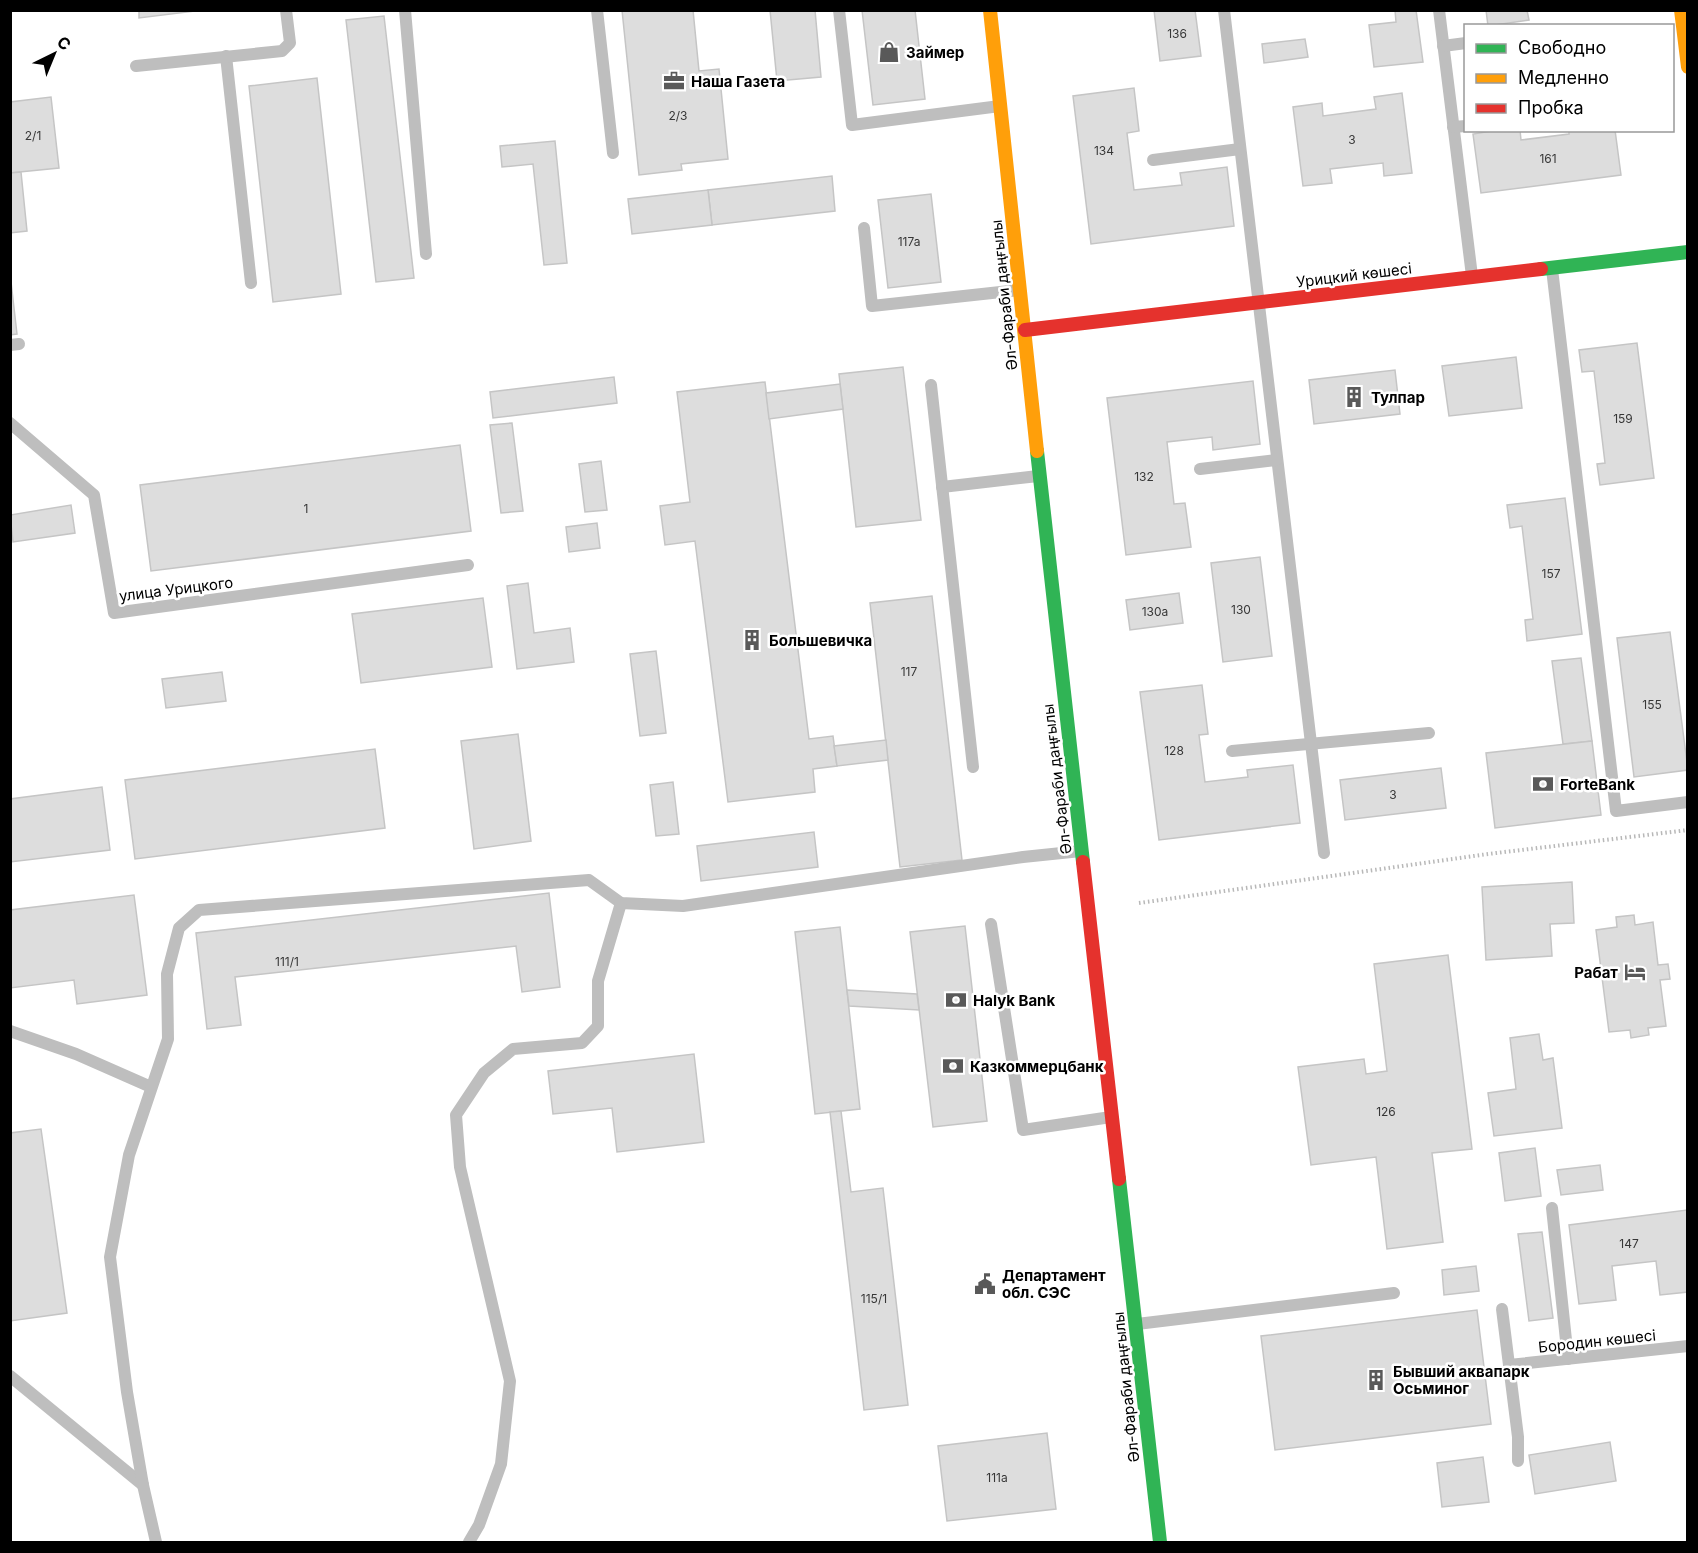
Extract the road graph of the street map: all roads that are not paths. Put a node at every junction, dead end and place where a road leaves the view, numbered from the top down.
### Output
1 (286, 10) edge
2 (405, 10) edge
3 (597, 10) edge
4 (839, 10) edge
5 (990, 10) edge
6 (1224, 10) edge
7 (1439, 10) edge
8 (1681, 10) edge
9 (1464, 43) edge
10 (1443, 46) junction
11 (226, 56) junction
12 (136, 66) dead end
13 (1688, 67) edge
14 (1000, 106) junction
15 (1459, 126) edge
16 (1240, 149) junction
17 (613, 153) dead end
18 (1153, 160) dead end
19 (864, 228) dead end
20 (1688, 252) edge
21 (426, 254) dead end
22 (1552, 268) junction
23 (1472, 278) junction
24 (251, 283) dead end
25 (1020, 290) junction
26 (1258, 303) junction
27 (1025, 330) junction
28 (931, 385) dead end
29 (10, 423) edge
30 (1276, 460) junction
31 (1200, 469) dead end
32 (1039, 476) junction
33 (942, 487) junction
34 (468, 565) dead end
35 (1429, 733) dead end
36 (1310, 743) junction
37 (1232, 751) dead end
38 (973, 767) dead end
39 (1688, 802) edge
40 (1082, 850) junction
41 (1324, 853) dead end
42 (621, 903) junction
43 (991, 924) dead end
44 (10, 1031) edge
45 (151, 1087) junction
46 (1113, 1116) junction
47 (1552, 1208) dead end
48 (1394, 1293) dead end
49 (1502, 1309) dead end
50 (1136, 1325) junction
51 (1688, 1346) edge
52 (1569, 1359) junction
53 (1509, 1365) junction
54 (10, 1376) edge
55 (1518, 1461) dead end
56 (143, 1485) junction
57 (156, 1542) edge
58 (468, 1542) edge
59 (1160, 1542) edge

1 - 11 lane
2 - 21 lane
3 - 17 lane
4 - 14 lane
5 - 14 main road, Әл-Фараби даңғылы
6 - 16 lane
7 - 10 lane
8 - 13 main road
9 - 10 lane
10 - 15 lane
11 - 12 lane
11 - 24 lane
14 - 25 main road, Әл-Фараби даңғылы
15 - 23 lane
16 - 18 lane
16 - 26 lane
19 - 25 lane
20 - 22 main road, Урицкий көшесі
22 - 23 main road, Урицкий көшесі
22 - 39 lane
23 - 26 main road, Урицкий көшесі
25 - 27 main road, Әл-Фараби даңғылы
26 - 27 main road, Урицкий көшесі
26 - 30 lane
27 - 32 main road, Әл-Фараби даңғылы
28 - 33 lane
29 - 34 lane, улица Урицкого
30 - 31 lane
30 - 36 lane
32 - 33 lane
32 - 40 main road, Әл-Фараби даңғылы
33 - 38 lane
35 - 36 lane
36 - 37 lane
36 - 41 lane
40 - 42 lane
40 - 46 main road, Әл-Фараби даңғылы
42 - 45 lane
42 - 58 lane
43 - 46 lane
44 - 45 lane
45 - 56 lane
46 - 50 main road, Әл-Фараби даңғылы
47 - 52 lane
48 - 50 lane
49 - 53 lane
50 - 59 main road, Әл-Фараби даңғылы
51 - 52 lane, Бородин көшесі
52 - 53 lane, Бородин көшесі
53 - 55 lane
54 - 56 lane
56 - 57 lane

